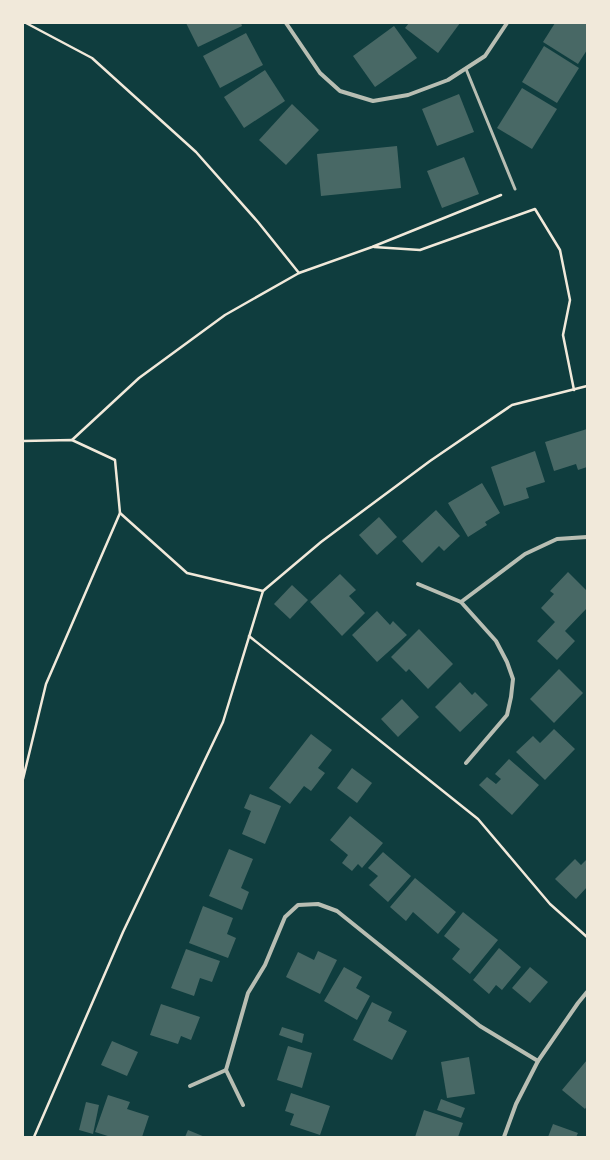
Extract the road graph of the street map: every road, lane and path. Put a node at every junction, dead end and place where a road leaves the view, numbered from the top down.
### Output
1 (26, 23) edge
2 (286, 23) edge
3 (506, 23) edge
4 (466, 69) junction
5 (514, 189) joint
6 (372, 247) junction
7 (299, 273) junction
8 (587, 386) edge
9 (574, 390) junction
10 (72, 440) junction
11 (23, 441) edge
12 (120, 513) junction
13 (587, 537) edge
14 (418, 584) dead end
15 (263, 591) junction
16 (461, 602) junction
17 (249, 636) junction
18 (466, 763) dead end
19 (23, 779) edge
20 (587, 937) edge
21 (587, 992) edge
22 (538, 1061) junction
23 (226, 1070) junction
24 (190, 1086) dead end
25 (243, 1105) dead end
26 (34, 1137) edge
27 (504, 1137) edge

1 - 7 path
2 - 4 street
3 - 4 street
4 - 5 lane
5 - 6 path
6 - 7 path
6 - 9 path
7 - 10 path
8 - 9 path
9 - 15 path
10 - 11 path
10 - 12 path
12 - 15 path
12 - 19 path
13 - 16 street
14 - 16 street
15 - 17 path
16 - 18 street
17 - 20 path
17 - 26 path
21 - 22 street
22 - 23 street
22 - 27 street
23 - 24 street
23 - 25 street

